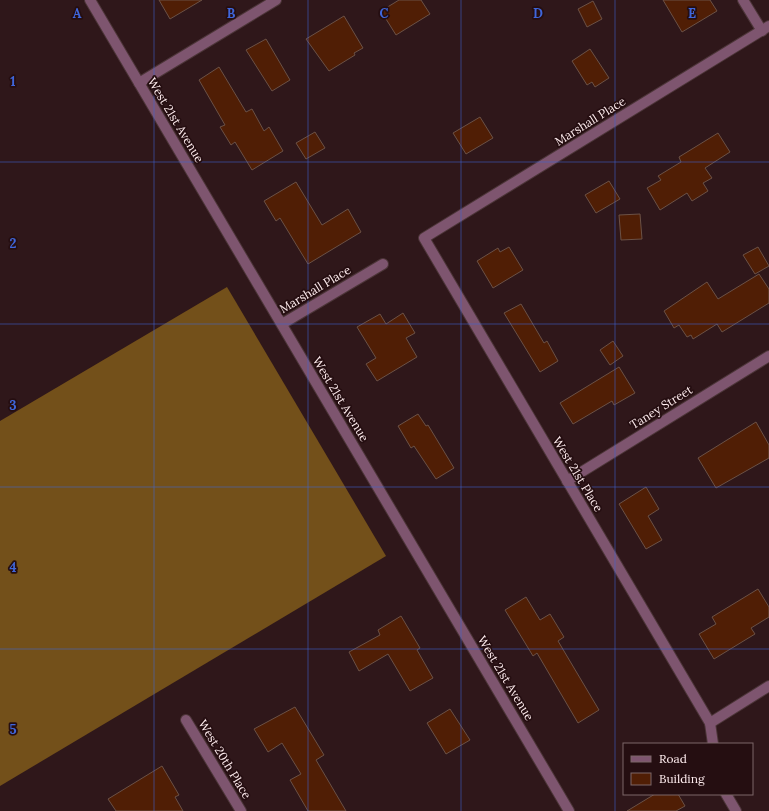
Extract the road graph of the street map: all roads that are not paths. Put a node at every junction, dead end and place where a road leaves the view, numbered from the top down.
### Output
1 (90, 0) edge
2 (276, 0) edge
3 (743, 0) edge
4 (765, 29) edge
5 (139, 83) junction
6 (424, 238) joint
7 (383, 264) dead end
8 (282, 324) junction
9 (769, 356) edge
10 (566, 481) junction
11 (769, 686) edge
12 (186, 720) dead end
13 (710, 723) junction
14 (713, 743) edge
15 (727, 795) edge
16 (241, 811) edge
17 (569, 811) edge
18 (736, 811) edge

1 - 5 street, West 21st Avenue
2 - 5 street
3 - 4 street
4 - 6 street, Marshall Place
5 - 8 street, West 21st Avenue
6 - 10 street, West 21st Place
7 - 8 street, Marshall Place
8 - 17 street, West 21st Avenue
9 - 10 street, Taney Street
10 - 13 street, West 21st Place
11 - 13 street
12 - 16 street, West 20th Place
13 - 14 street
15 - 18 street

